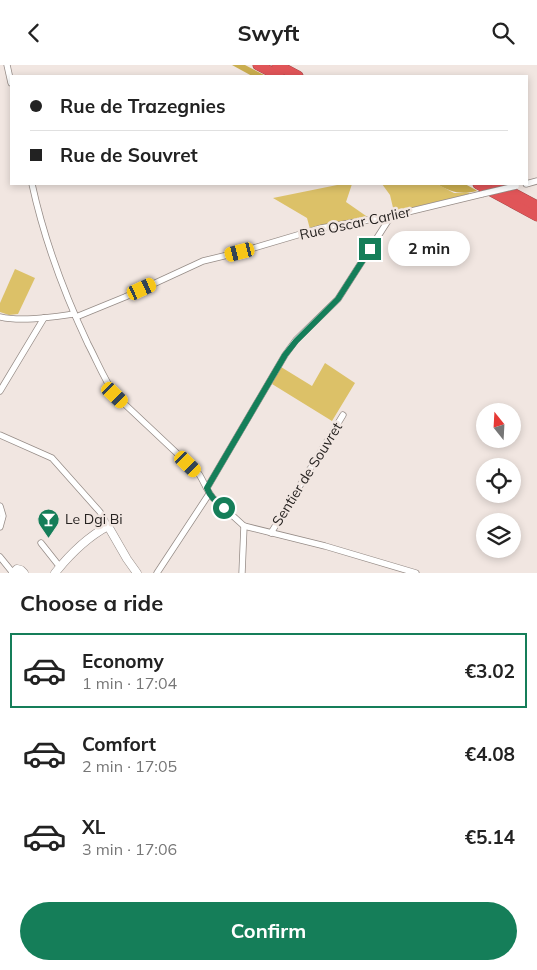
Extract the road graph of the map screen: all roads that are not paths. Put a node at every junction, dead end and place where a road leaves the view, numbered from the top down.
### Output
1 (7, 65) edge
2 (258, 65) edge
3 (277, 65) edge
4 (277, 75) edge
5 (296, 75) edge
6 (10, 78) edge
7 (32, 185) edge
8 (480, 185) edge
9 (498, 185) edge
10 (521, 185) edge
11 (537, 206) edge
12 (537, 216) edge
13 (391, 217) junction
14 (75, 316) junction
15 (0, 317) edge
16 (44, 318) junction
17 (0, 391) edge
18 (343, 415) dead end
19 (0, 435) edge
20 (208, 491) junction
21 (0, 506) edge
22 (108, 526) junction
23 (244, 526) junction
24 (0, 527) edge
25 (271, 533) junction
26 (41, 543) dead end
27 (0, 557) edge
28 (57, 569) edge
29 (398, 570) edge
30 (13, 573) edge
31 (24, 573) edge
32 (137, 573) edge
33 (157, 573) edge
34 (242, 573) edge
35 (416, 573) edge

1 - 6 street
2 - 4 highway
3 - 5 highway
7 - 14 street
8 - 12 highway
9 - 11 highway
10 - 13 street, Rue Oscar Carlier, bridge
13 - 14 street, Rue Oscar Carlier
13 - 20 street
14 - 16 street, Rue Oscar Carlier
14 - 20 street
15 - 16 street, Rue Oscar Carlier
16 - 17 street
18 - 25 street, Sentier de Souvret
19 - 22 street
20 - 23 street
20 - 33 street
21 - 24 street
22 - 28 street
22 - 32 street
23 - 25 street
23 - 34 street
25 - 29 street
26 - 28 street
27 - 30 street
29 - 35 street
30 - 31 street

